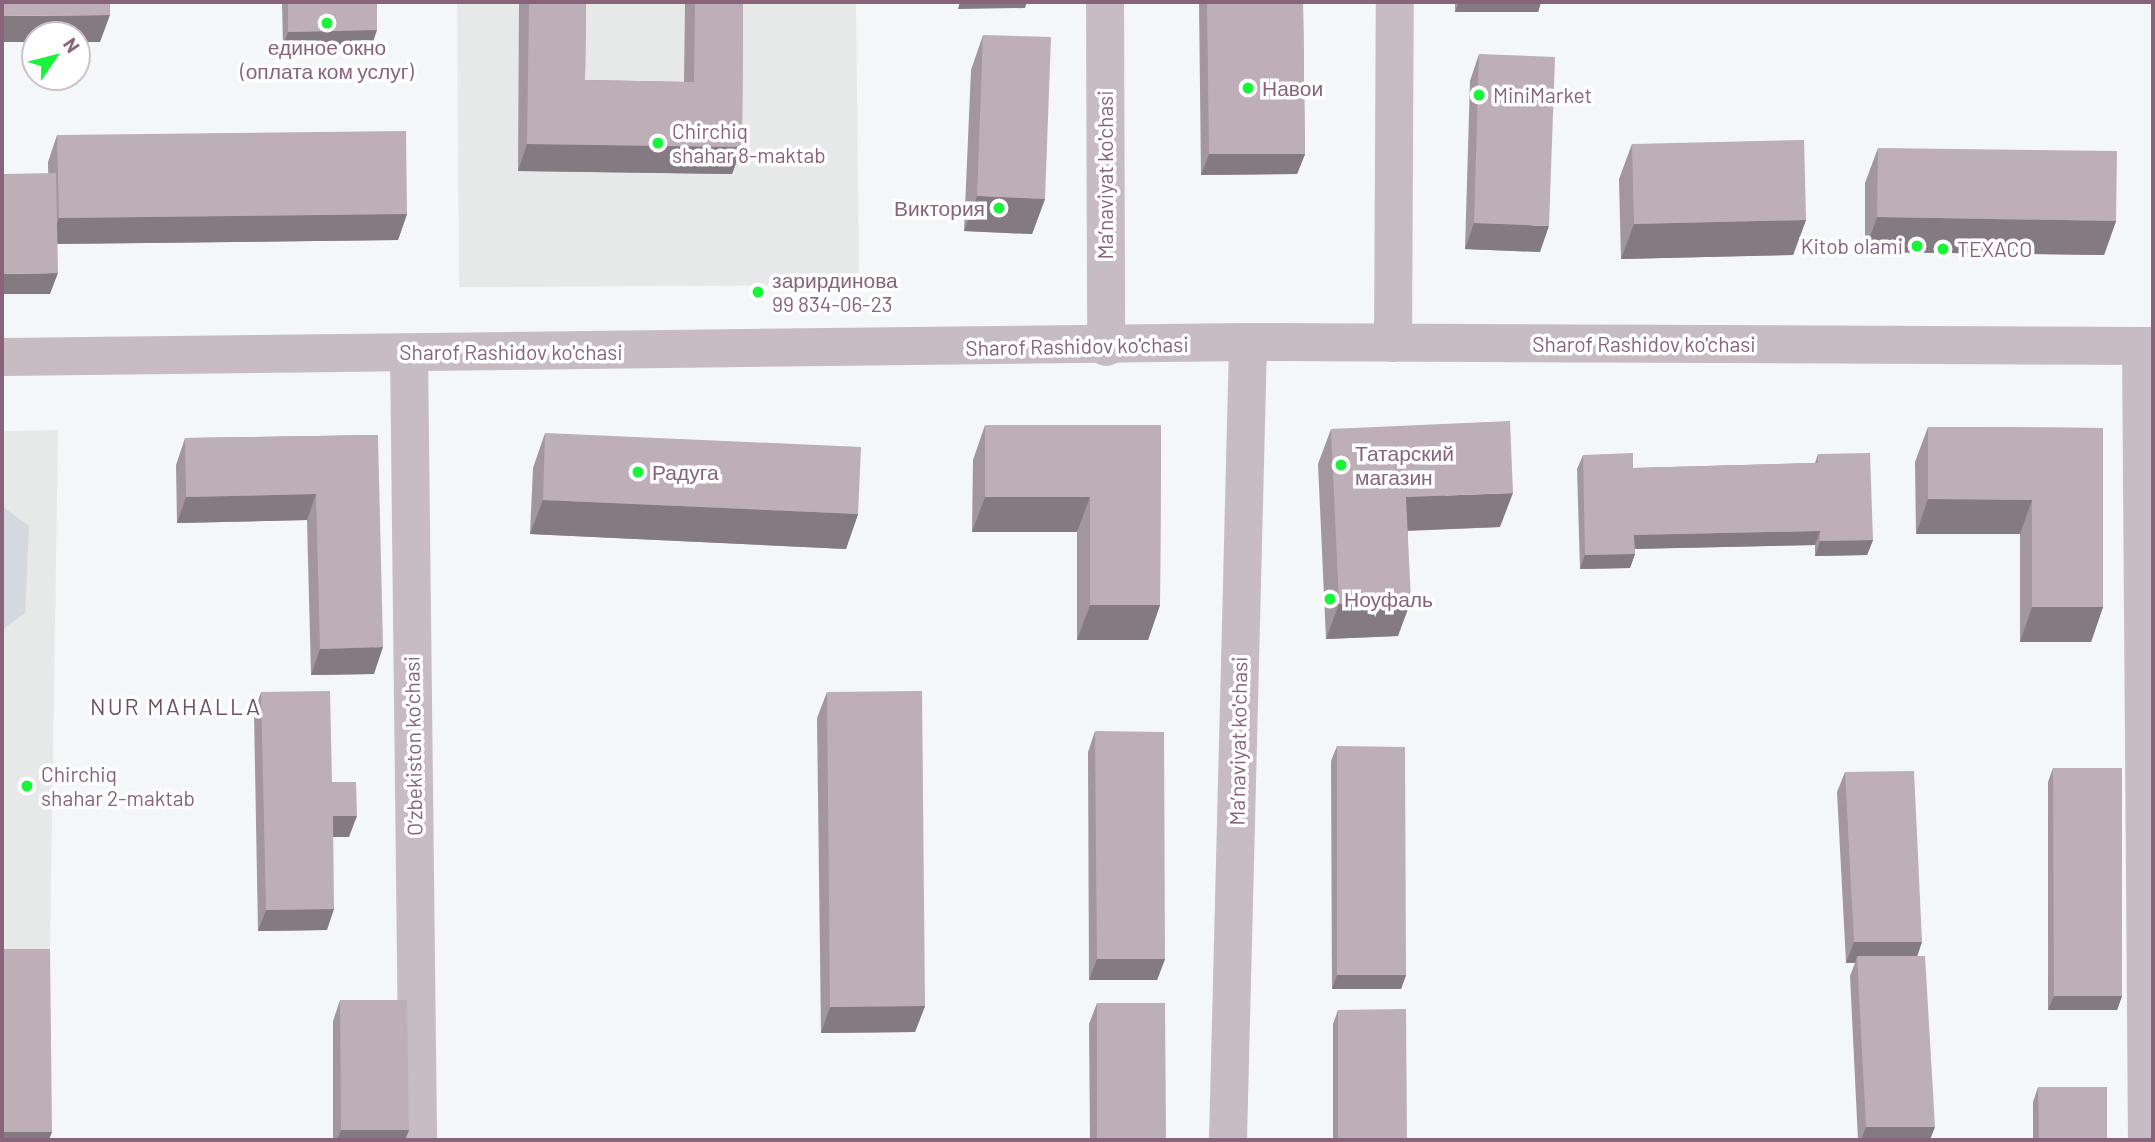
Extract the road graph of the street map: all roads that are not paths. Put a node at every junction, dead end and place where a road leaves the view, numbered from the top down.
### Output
1 (1105, 2) edge
2 (1395, 2) edge
3 (1248, 342) junction
4 (1393, 343) junction
5 (2147, 346) edge
6 (1106, 347) junction
7 (409, 353) junction
8 (2, 357) edge
9 (418, 1140) edge
10 (1228, 1140) edge
11 (2147, 1140) edge

1 - 6 street, Ma’naviyat ko'chasi
2 - 4 street
3 - 4 street, Sharof Rashidov ko'chasi
3 - 6 street, Sharof Rashidov ko'chasi
3 - 10 street, Ma’naviyat ko'chasi
4 - 5 street, Sharof Rashidov ko'chasi
5 - 11 street
6 - 7 street, Sharof Rashidov ko'chasi
7 - 8 street, Sharof Rashidov ko'chasi
7 - 9 street, O‘zbekiston ko‘chasi

